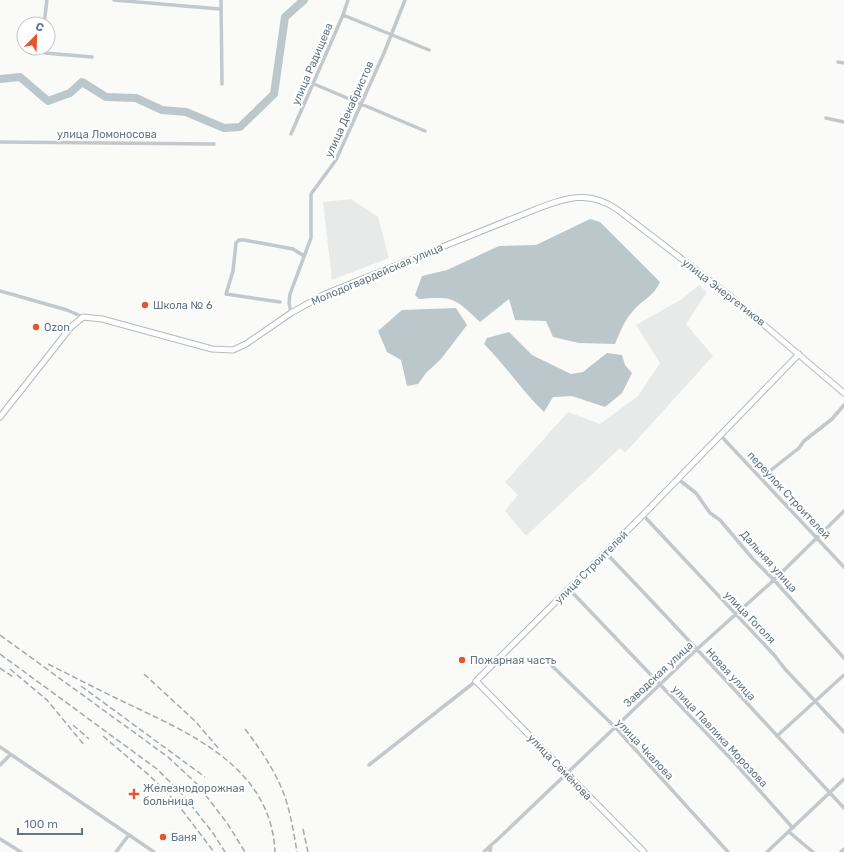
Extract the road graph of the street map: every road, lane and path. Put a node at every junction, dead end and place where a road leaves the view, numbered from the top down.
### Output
1 (47, 0) edge
2 (114, 0) edge
3 (221, 0) edge
4 (348, 0) edge
5 (405, 0) edge
6 (220, 9) junction
7 (343, 15) junction
8 (45, 16) edge
9 (391, 36) junction
10 (429, 50) dead end
11 (56, 53) edge
12 (92, 57) dead end
13 (838, 62) dead end
14 (844, 63) edge
15 (222, 84) dead end
16 (314, 84) junction
17 (361, 103) junction
18 (826, 118) dead end
19 (844, 122) edge
20 (425, 131) dead end
21 (291, 134) dead end
22 (0, 142) edge
23 (214, 144) dead end
24 (599, 199) joint
25 (304, 256) junction
26 (0, 291) edge
27 (280, 302) dead end
28 (291, 313) junction
29 (82, 317) junction
30 (800, 354) junction
31 (844, 393) edge
32 (844, 405) edge
33 (0, 417) edge
34 (721, 436) junction
35 (761, 478) junction
36 (678, 479) junction
37 (844, 512) edge
38 (643, 515) junction
39 (817, 539) junction
40 (605, 552) junction
41 (844, 567) edge
42 (774, 580) junction
43 (569, 589) junction
44 (735, 615) junction
45 (696, 650) junction
46 (844, 658) edge
47 (546, 660) dead end
48 (844, 675) edge
49 (476, 681) junction
50 (660, 685) junction
51 (815, 701) junction
52 (614, 727) junction
53 (844, 732) edge
54 (777, 736) junction
55 (0, 747) edge
56 (10, 755) junction
57 (0, 765) edge
58 (369, 765) dead end
59 (567, 774) junction
60 (844, 779) edge
61 (830, 793) junction
62 (844, 808) edge
63 (792, 827) junction
64 (789, 832) junction
65 (128, 836) junction
66 (0, 839) edge
67 (491, 845) junction
68 (844, 849) edge
69 (21, 852) edge
70 (116, 852) edge
71 (154, 852) edge
72 (484, 852) edge
73 (490, 852) edge
74 (644, 852) edge
75 (728, 852) edge
76 (767, 852) edge
77 (813, 852) edge
78 (841, 852) edge

1 - 8 street
2 - 6 street
3 - 6 street
4 - 7 street, улица Радищева
5 - 9 street, улица Декабристов
6 - 15 street
7 - 9 street
7 - 16 street, улица Радищева
9 - 10 street
9 - 17 street, улица Декабристов
11 - 12 street
13 - 14 street
16 - 17 street
16 - 21 street, улица Радищева
17 - 20 street
17 - 25 street, улица Декабристов
18 - 19 street
22 - 23 street, улица Ломоносова
24 - 28 street, Молодогвардейская улица
24 - 30 street, улица Энергетиков
25 - 27 street
25 - 28 street, улица Декабристов
26 - 29 street, Молодогвардейская улица
28 - 29 street, Молодогвардейская улица
29 - 33 street
30 - 31 street, улица Энергетиков
30 - 34 street, улица Строителей
32 - 35 street
34 - 35 street, переулок Строителей
34 - 36 street, улица Строителей
35 - 39 street, переулок Строителей
36 - 38 street, улица Строителей
36 - 42 street, Дальняя улица
37 - 39 street, Заводская улица
38 - 40 street, улица Строителей
38 - 44 street, улица Гоголя
39 - 41 street, переулок Строителей
39 - 42 street, Заводская улица
40 - 43 street, улица Строителей
40 - 45 street, Новая улица
42 - 44 street, Заводская улица
42 - 46 street, Дальняя улица
43 - 49 street, улица Строителей
43 - 50 street, улица Павлика Морозова
44 - 45 street, Заводская улица
44 - 51 street, улица Гоголя
45 - 50 street, Заводская улица
45 - 54 street, Новая улица
47 - 52 street, улица Чкалова
48 - 51 street
49 - 58 street, улица Строителей
49 - 59 street, улица Семёнова
50 - 52 street, Заводская улица
50 - 63 street, улица Павлика Морозова
51 - 53 street, улица Гоголя
51 - 54 street
52 - 59 street, Заводская улица
52 - 75 street, улица Чкалова
54 - 61 street, Новая улица
55 - 56 street
56 - 57 street
56 - 65 street
59 - 67 street, Заводская улица
59 - 74 street, улица Семёнова
60 - 61 street
61 - 62 street, Новая улица
61 - 63 street
63 - 64 street
64 - 76 street
64 - 77 street
65 - 70 street
65 - 71 street
66 - 69 street
67 - 72 street, Заводская улица
67 - 73 street
68 - 78 street

